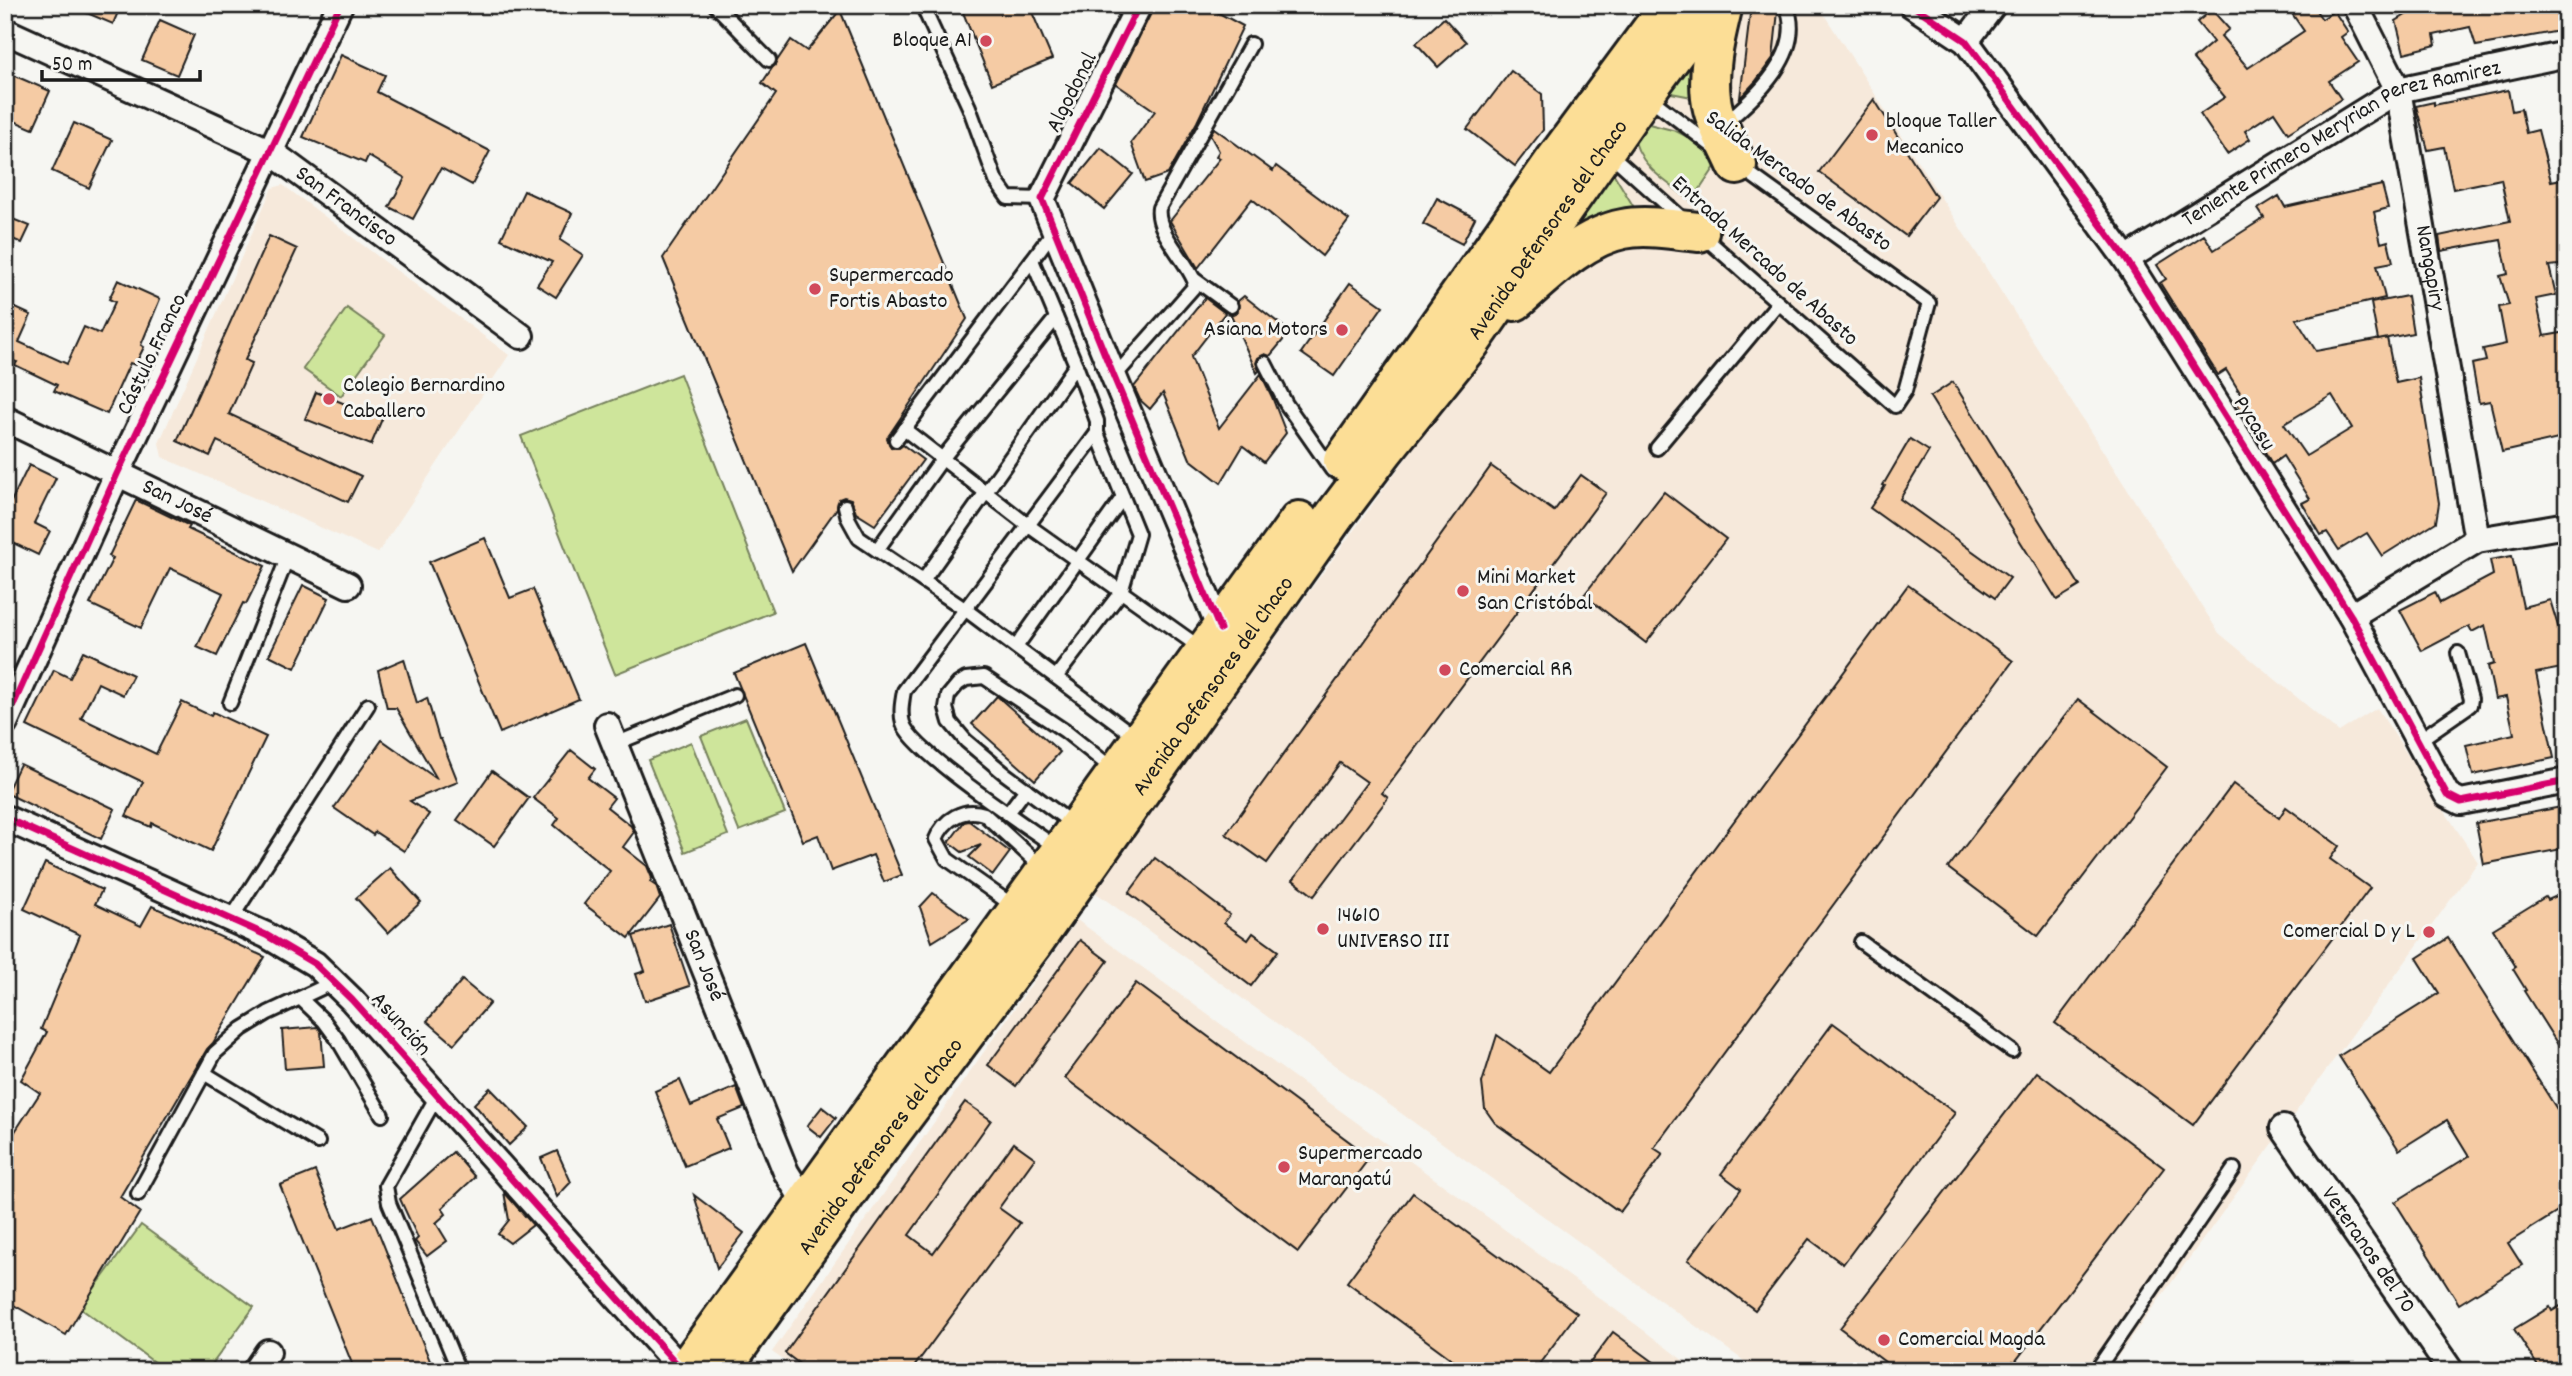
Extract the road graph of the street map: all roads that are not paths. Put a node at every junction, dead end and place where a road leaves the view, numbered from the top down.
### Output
1 (340, 5) edge
2 (715, 5) edge
3 (922, 5) edge
4 (1139, 5) edge
5 (1670, 5) edge
6 (1685, 5) edge
7 (1710, 5) edge
8 (1723, 5) edge
9 (1786, 5) edge
10 (1912, 5) edge
11 (1993, 5) edge
12 (2355, 5) edge
13 (5, 32) edge
14 (1966, 41) junction
15 (1251, 44) dead end
16 (2567, 54) edge
17 (769, 60) dead end
18 (1626, 89) junction
19 (2398, 90) junction
20 (1720, 128) junction
21 (1606, 150) junction
22 (271, 152) junction
23 (1737, 165) junction
24 (1042, 199) junction
25 (1055, 229) junction
26 (1699, 233) junction
27 (2126, 259) junction
28 (1032, 260) junction
29 (1194, 279) junction
30 (1779, 303) junction
31 (1231, 306) dead end
32 (1056, 318) junction
33 (1477, 334) junction
34 (521, 336) dead end
35 (1265, 363) dead end
36 (1076, 365) junction
37 (1114, 377) junction
38 (1895, 406) joint
39 (5, 419) edge
40 (1097, 433) junction
41 (1657, 448) dead end
42 (942, 459) junction
43 (117, 474) junction
44 (1334, 474) junction
45 (986, 492) junction
46 (1123, 497) junction
47 (845, 506) dead end
48 (2567, 524) edge
49 (1029, 526) junction
50 (2477, 540) junction
51 (877, 550) junction
52 (288, 556) junction
53 (1078, 561) junction
54 (923, 581) junction
55 (348, 584) dead end
56 (1121, 592) junction
57 (966, 610) junction
58 (2351, 615) junction
59 (1212, 640) junction
60 (1016, 647) junction
61 (2458, 653) dead end
62 (1056, 677) junction
63 (735, 695) dead end
64 (230, 703) dead end
65 (368, 705) dead end
66 (5, 723) edge
67 (1145, 733) junction
68 (611, 735) joint
69 (2418, 741) junction
70 (1117, 773) junction
71 (2567, 780) edge
72 (1026, 789) junction
73 (1008, 813) junction
74 (5, 818) edge
75 (1062, 871) junction
76 (1018, 909) junction
77 (231, 919) junction
78 (1861, 942) dead end
79 (334, 982) junction
80 (300, 998) junction
81 (923, 1042) junction
82 (2012, 1051) dead end
83 (204, 1073) junction
84 (438, 1096) junction
85 (382, 1115) dead end
86 (2283, 1128) dead end
87 (318, 1142) dead end
88 (2234, 1169) dead end
89 (138, 1194) dead end
90 (806, 1204) junction
91 (459, 1371) edge
92 (684, 1371) edge
93 (720, 1371) edge
94 (2096, 1371) edge
95 (2451, 1371) edge

1 - 22 street, Cástulo Franco
2 - 17 lane
3 - 24 lane
4 - 24 street, Algodonal
5 - 18 highway, Avenida Defensores del Chaco
6 - 18 highway
7 - 18 highway, Avenida Defensores del Chaco
8 - 20 highway
9 - 20 lane
10 - 14 street, Pycasu
11 - 14 street
12 - 19 street, Nangapiry
13 - 22 street, San Francisco
14 - 27 street, Pycasu
15 - 29 lane
16 - 19 street, Teniente Primero Meryrian Perez Ramirez
18 - 21 highway, Avenida Defensores del Chaco
18 - 23 lane, Salida Mercado de Abasto
18 - 44 highway, Avenida Defensores del Chaco
19 - 27 street, Teniente Primero Meryrian Perez Ramirez
19 - 50 street, Nangapiry
20 - 23 highway
21 - 26 lane, Entrada Mercado de Abasto
21 - 33 highway, Avenida Defensores del Chaco
22 - 34 street, San Francisco
22 - 43 street, Cástulo Franco
23 - 38 lane, Salida Mercado de Abasto
24 - 25 street
25 - 28 lane
25 - 37 street
26 - 30 lane, Entrada Mercado de Abasto
26 - 33 highway
27 - 58 street, Pycasu
28 - 32 lane
28 - 42 lane
29 - 31 lane
29 - 37 lane
30 - 38 lane, Entrada Mercado de Abasto
30 - 41 lane
32 - 36 lane
32 - 42 lane
33 - 75 highway, Avenida Defensores del Chaco
35 - 44 lane
36 - 40 lane
36 - 45 lane
37 - 59 street
39 - 43 street, San José
40 - 46 lane
40 - 49 lane
42 - 45 lane
42 - 51 lane
43 - 52 street, San José
43 - 66 street, Cástulo Franco
44 - 59 highway, Avenida Defensores del Chaco
45 - 49 lane
45 - 54 lane
46 - 53 lane
46 - 56 lane
47 - 51 lane
48 - 50 street
49 - 53 lane
49 - 57 lane
50 - 58 street
51 - 54 lane
52 - 55 street, San José
52 - 64 lane
53 - 56 lane
53 - 60 lane
54 - 57 lane
56 - 59 lane
56 - 62 lane
57 - 60 lane
57 - 73 lane
58 - 69 street, Pycasu
59 - 67 highway, Avenida Defensores del Chaco
60 - 62 lane
61 - 69 lane
62 - 67 lane
63 - 68 lane
65 - 77 lane
67 - 70 highway, Avenida Defensores del Chaco
67 - 75 highway
68 - 90 street, San José
69 - 71 street, Pycasu
70 - 72 lane
70 - 75 highway, Avenida Defensores del Chaco
72 - 73 lane
72 - 75 lane
73 - 75 lane
74 - 77 street, Asunción
75 - 76 highway, Avenida Defensores del Chaco
75 - 76 lane
75 - 81 highway
75 - 93 highway, Avenida Defensores del Chaco
76 - 81 highway, Avenida Defensores del Chaco
77 - 79 street, Asunción
78 - 82 lane
79 - 80 lane
79 - 84 street, Asunción
80 - 83 lane
80 - 85 lane
81 - 90 highway, Avenida Defensores del Chaco
83 - 87 lane
83 - 89 lane
84 - 91 lane
84 - 92 street, Asunción
86 - 95 street, Veteranos del 70
88 - 94 lane
90 - 92 highway, Avenida Defensores del Chaco

